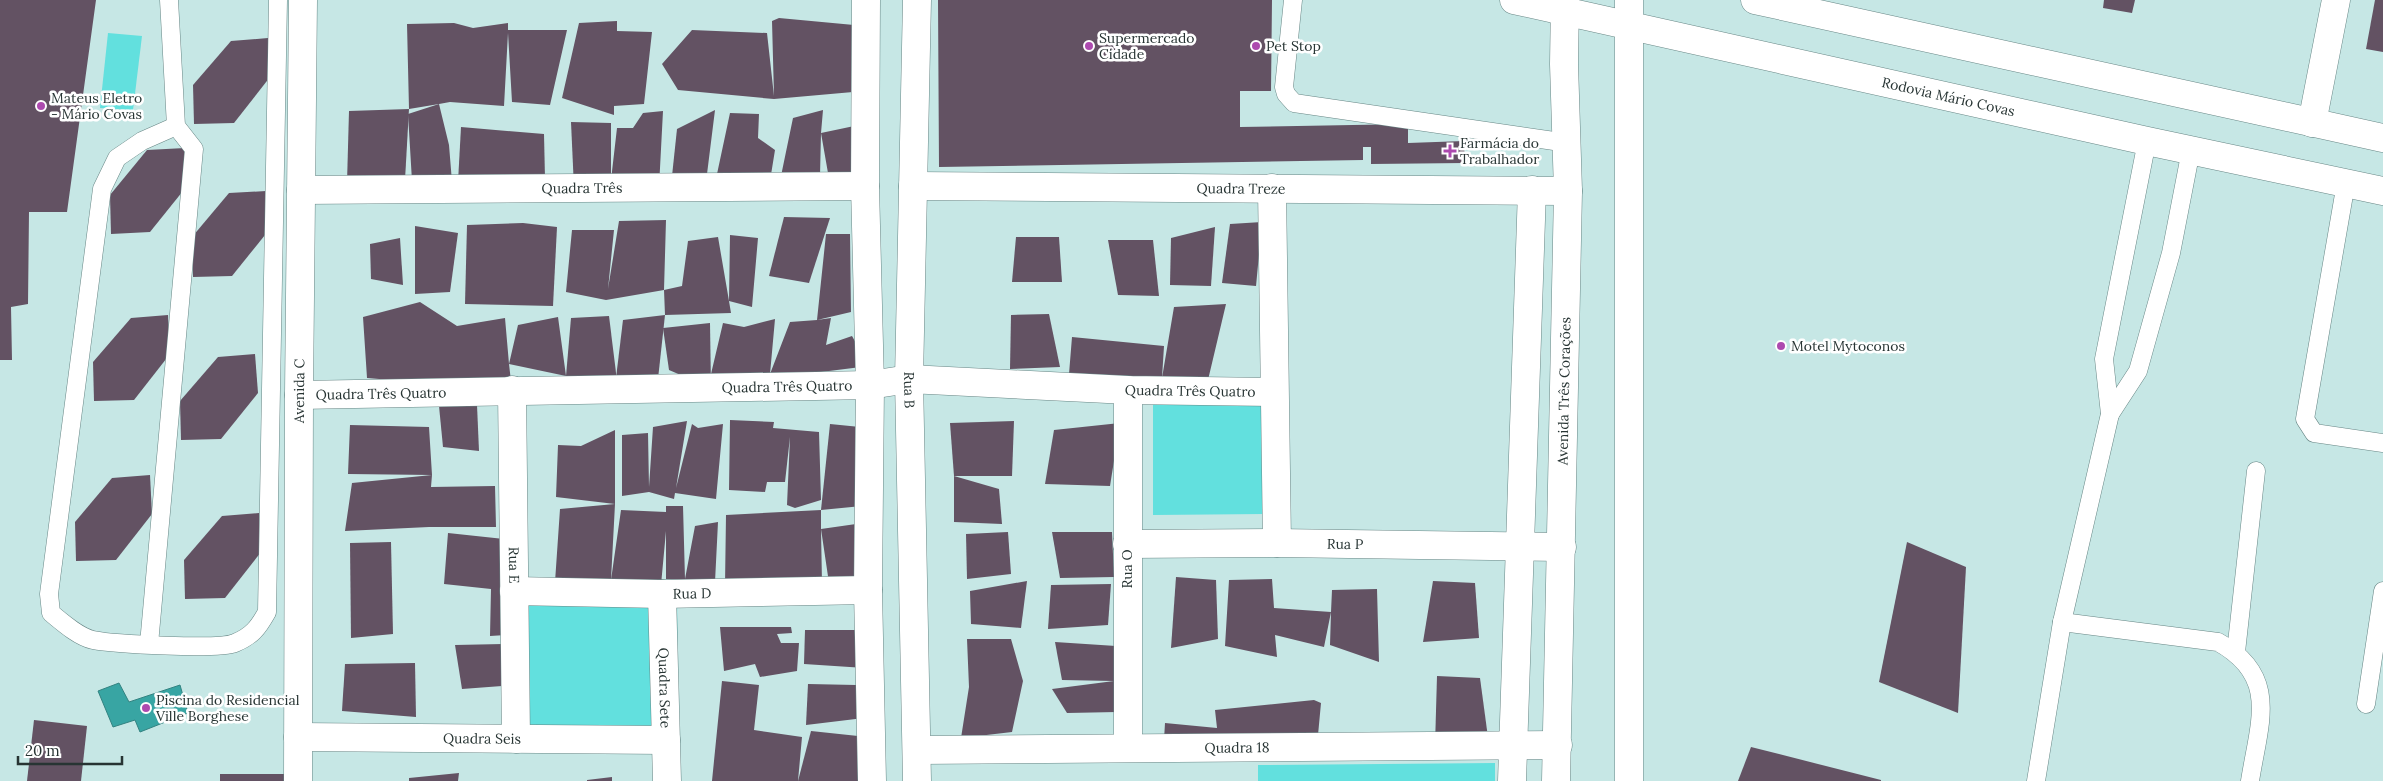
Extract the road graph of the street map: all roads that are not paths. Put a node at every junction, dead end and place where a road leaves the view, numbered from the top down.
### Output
1 (169, 0) edge
2 (278, 0) edge
3 (304, 0) edge
4 (866, 0) edge
5 (917, 0) edge
6 (1293, 0) edge
7 (1514, 0) edge
8 (1755, 0) edge
9 (2336, 0) edge
10 (1565, 6) edge
11 (1629, 12) edge
12 (2312, 123) junction
13 (176, 126) junction
14 (2383, 138) edge
15 (2147, 141) junction
16 (1568, 143) junction
17 (2191, 150) junction
18 (2346, 183) junction
19 (865, 186) junction
20 (913, 186) junction
21 (1272, 188) junction
22 (301, 190) junction
23 (1532, 190) junction
24 (1568, 191) junction
25 (2383, 191) edge
26 (909, 380) junction
27 (870, 385) junction
28 (512, 390) junction
29 (1128, 390) junction
30 (1274, 392) junction
31 (299, 395) junction
32 (2110, 414) junction
33 (2383, 443) edge
34 (2256, 471) dead end
35 (1277, 543) junction
36 (1127, 544) junction
37 (1522, 545) junction
38 (1562, 547) junction
39 (868, 590) junction
40 (514, 591) junction
41 (2383, 591) edge
42 (662, 594) junction
43 (2062, 622) junction
44 (149, 644) junction
45 (2236, 652) junction
46 (2366, 704) dead end
47 (298, 737) junction
48 (516, 739) junction
49 (666, 740) junction
50 (1513, 745) junction
51 (1558, 745) junction
52 (1128, 748) junction
53 (917, 750) junction
54 (298, 781) edge
55 (667, 781) edge
56 (872, 781) edge
57 (918, 781) edge
58 (1512, 781) edge
59 (1556, 781) edge
60 (1629, 781) edge
61 (2036, 781) edge
62 (2250, 781) edge

1 - 13 lane
2 - 44 lane
3 - 22 street, Avenida C
4 - 19 street
5 - 20 street, Rua B
6 - 16 lane
7 - 10 street, Rodovia Mário Covas
8 - 12 street
9 - 12 street
10 - 11 street, Rodovia Mário Covas
10 - 16 street, Avenida Três Corações
11 - 15 street, Rodovia Mário Covas
11 - 60 street
12 - 14 street
13 - 44 lane
13 - 44 lane
15 - 17 street, Rodovia Mário Covas
15 - 32 lane
16 - 24 street, Avenida Três Corações
17 - 18 street, Rodovia Mário Covas
17 - 32 lane
18 - 25 street, Rodovia Mário Covas
18 - 33 lane
19 - 22 street, Quadra Três
19 - 27 street
20 - 21 street, Quadra Treze
20 - 26 street, Rua B
21 - 23 street, Quadra Treze
21 - 30 street
22 - 31 street, Avenida C
23 - 24 street, Quadra Treze
23 - 37 street
24 - 38 street, Avenida Três Corações
26 - 27 street, Quadra Três Quatro
26 - 29 street, Quadra Três Quatro
26 - 53 street, Rua B
27 - 28 street, Quadra Três Quatro
27 - 39 street
28 - 31 street, Quadra Três Quatro
28 - 40 street, Rua E
29 - 30 street, Quadra Três Quatro
29 - 36 street, Rua O
30 - 35 street
31 - 47 street, Avenida C
32 - 43 lane
34 - 45 lane
35 - 36 street, Rua P
35 - 37 street, Rua P
36 - 52 street, Rua O
37 - 38 street, Rua P
37 - 50 street
38 - 51 street, Avenida Três Corações
39 - 42 street, Rua D
39 - 56 street
40 - 42 street, Rua D
40 - 48 street, Rua E
41 - 46 lane
42 - 49 street, Quadra Sete
43 - 45 lane
43 - 61 lane
45 - 62 lane
47 - 48 street, Quadra Seis
47 - 54 street, Avenida C
48 - 49 street, Quadra Seis
49 - 55 street, Quadra Sete
50 - 51 street, Quadra 18
50 - 52 street, Quadra 18
50 - 58 street
51 - 59 street, Avenida Três Corações
52 - 53 street, Quadra 18
53 - 57 street, Rua B

